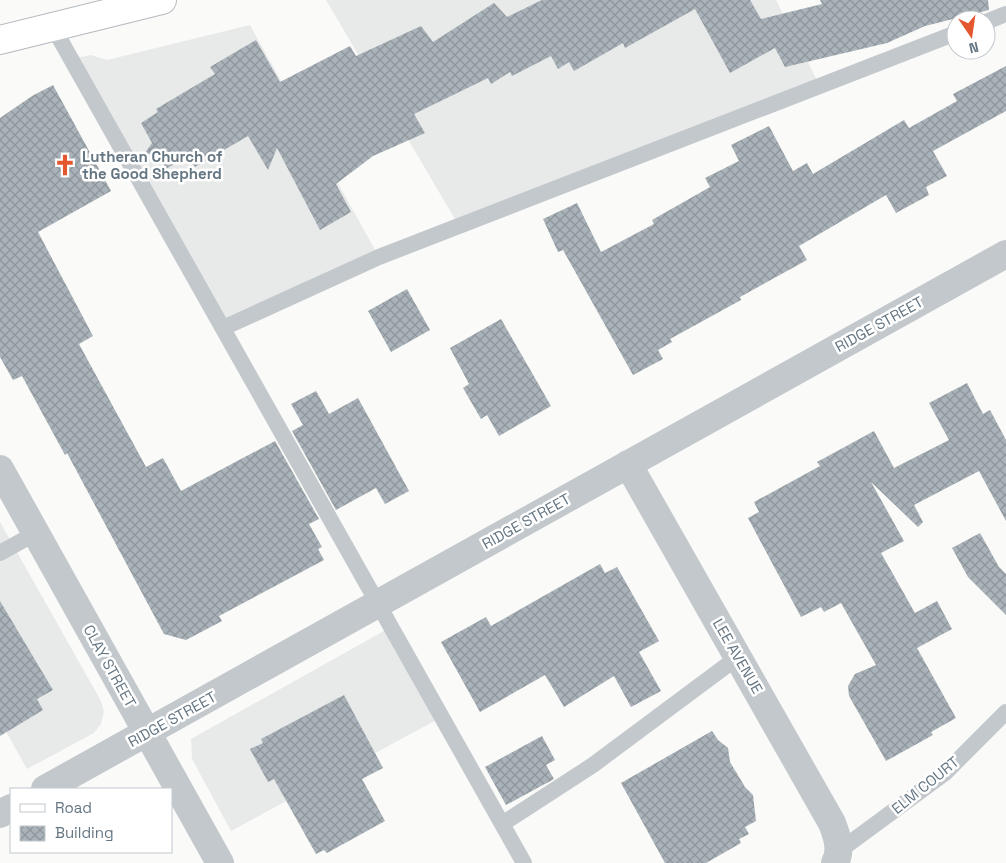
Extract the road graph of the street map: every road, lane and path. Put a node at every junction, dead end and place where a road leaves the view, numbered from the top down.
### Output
1 (162, 0) edge
2 (53, 27) junction
3 (946, 37) edge
4 (0, 40) edge
5 (1006, 254) edge
6 (223, 328) junction
7 (628, 464) junction
8 (0, 469) edge
9 (36, 533) junction
10 (0, 553) edge
11 (378, 604) junction
12 (738, 657) junction
13 (1006, 712) edge
14 (147, 733) junction
15 (47, 788) edge
16 (502, 824) junction
17 (837, 857) edge
18 (220, 863) edge
19 (524, 863) edge

1 - 2 main road
2 - 4 main road
2 - 6 lane
3 - 6 lane
5 - 7 street, RIDGE STREET
6 - 11 lane
7 - 11 street, RIDGE STREET
7 - 12 street, LEE AVENUE
8 - 9 street, CLAY STREET
9 - 10 lane
9 - 14 street, CLAY STREET
11 - 14 street, RIDGE STREET
11 - 16 lane
12 - 16 lane
12 - 17 street, LEE AVENUE
13 - 17 lane, ELM COURT
14 - 15 street, RIDGE STREET
14 - 18 street, CLAY STREET
16 - 19 lane

